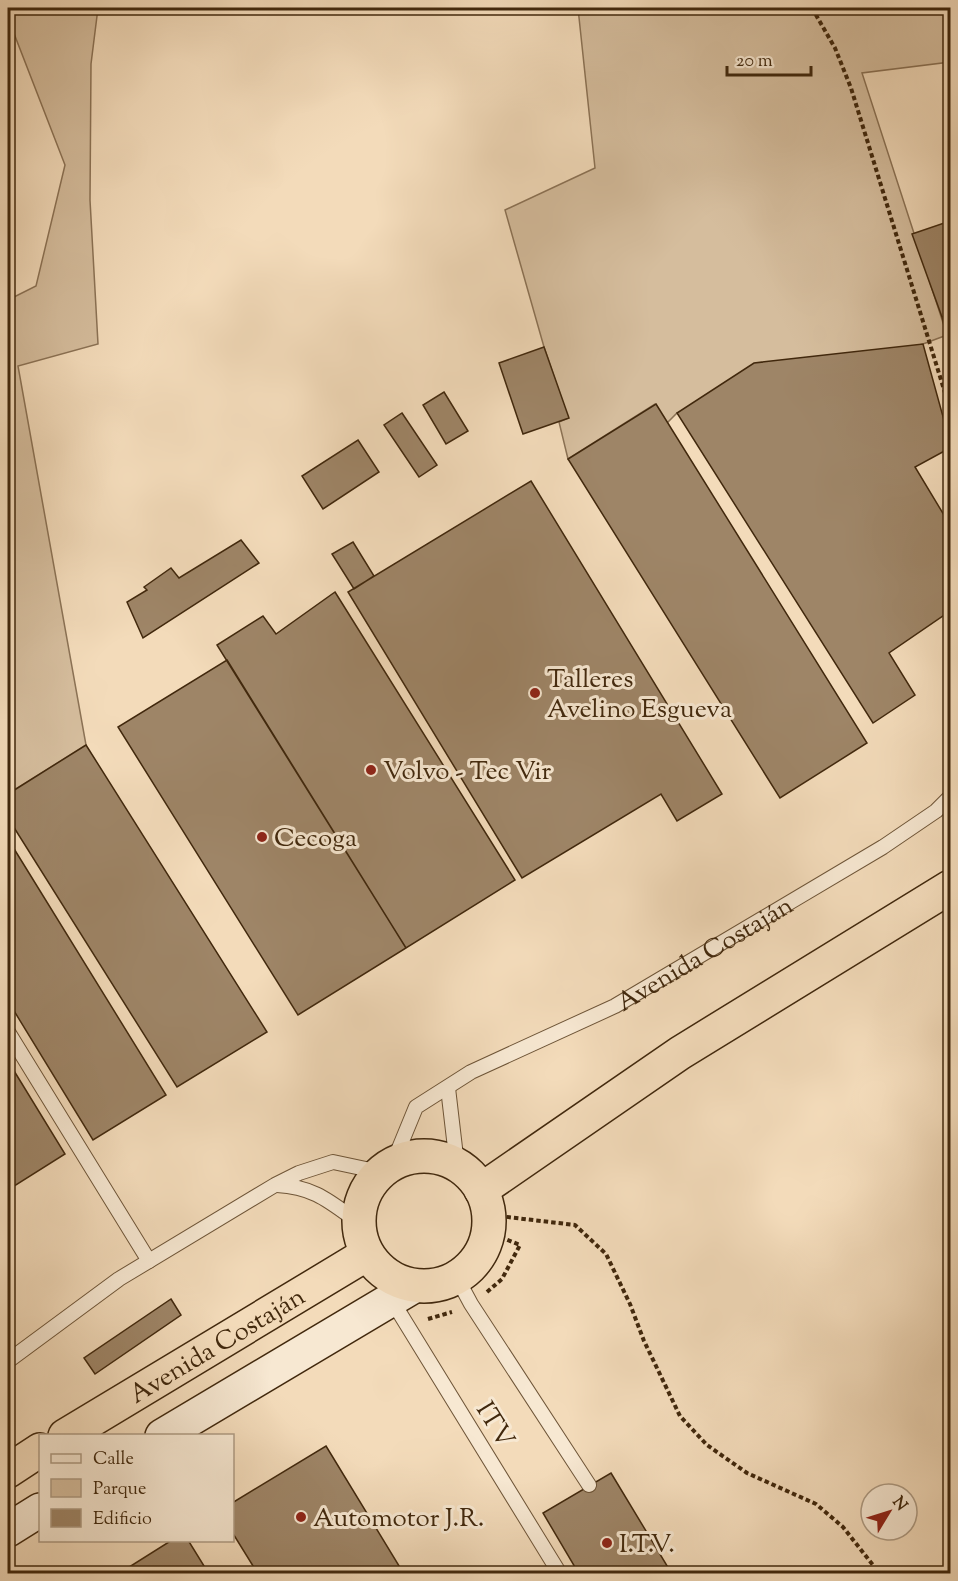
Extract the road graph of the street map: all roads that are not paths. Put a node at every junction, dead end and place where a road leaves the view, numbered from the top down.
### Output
1 (951, 797) edge
2 (951, 887) edge
3 (8, 1032) edge
4 (448, 1088) junction
5 (457, 1165) junction
6 (386, 1167) junction
7 (275, 1185) junction
8 (485, 1203) junction
9 (358, 1222) junction
10 (367, 1254) junction
11 (149, 1261) junction
12 (457, 1278) junction
13 (402, 1292) junction
14 (8, 1362) edge
15 (68, 1434) edge
16 (165, 1434) edge
17 (39, 1451) edge
18 (8, 1471) edge
19 (589, 1485) dead end
20 (39, 1511) edge
21 (8, 1530) edge
22 (560, 1574) edge

1 - 4 lane, Avenida Costaján
2 - 8 highway
3 - 11 lane
4 - 5 lane
4 - 6 lane, Avenida Costaján
5 - 6 highway
5 - 8 highway
6 - 7 lane
6 - 9 highway
7 - 9 lane
7 - 11 lane
8 - 12 highway
9 - 10 highway
10 - 13 highway
10 - 15 highway, Avenida Costaján
11 - 14 lane
12 - 13 highway
12 - 19 lane, ITV
13 - 16 street, Avenida Costaján
13 - 22 lane, ITV
17 - 18 highway
20 - 21 street

